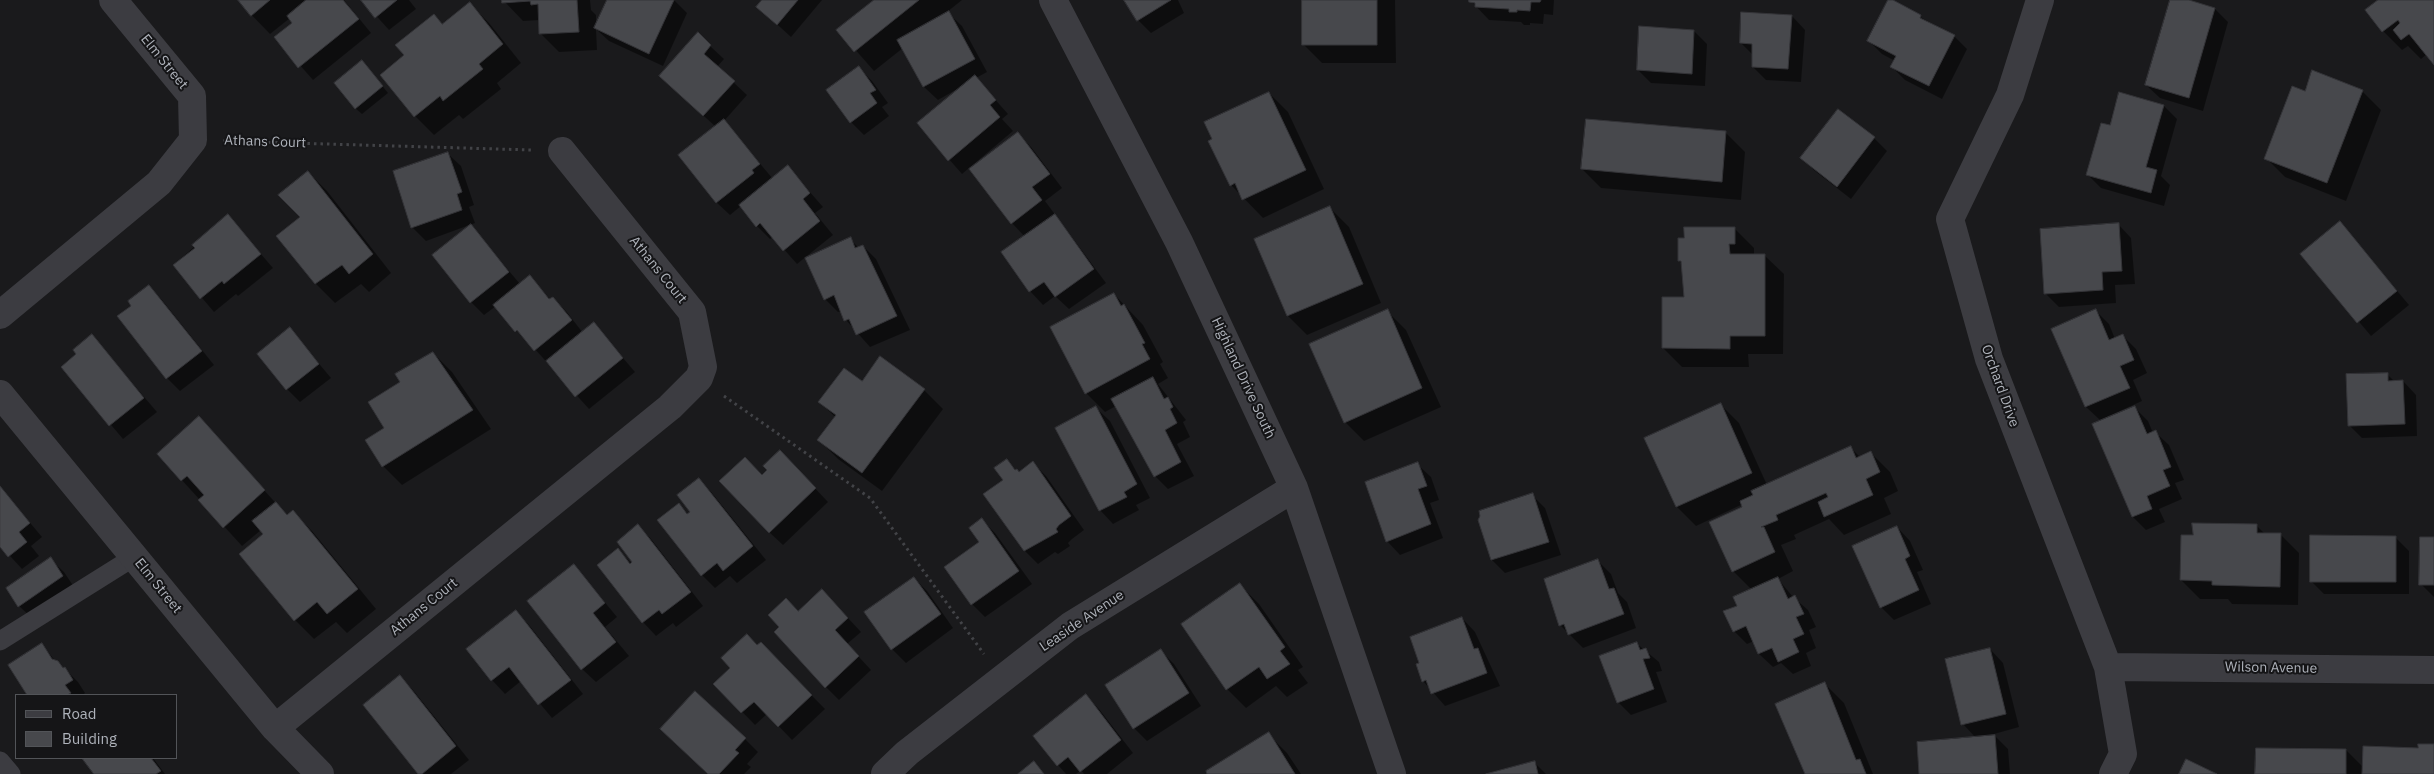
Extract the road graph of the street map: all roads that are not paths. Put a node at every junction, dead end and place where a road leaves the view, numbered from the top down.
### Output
1 (113, 0) edge
2 (1053, 0) edge
3 (2040, 0) edge
4 (562, 151) road end
5 (0, 315) edge
6 (0, 394) edge
7 (1294, 488) junction
8 (134, 557) junction
9 (0, 641) edge
10 (2108, 667) junction
11 (2434, 670) edge
12 (275, 728) junction
13 (0, 761) edge
14 (11, 774) edge
15 (320, 774) edge
16 (885, 774) edge
17 (1392, 774) edge
18 (2113, 774) edge

1 - 5 street, Elm Street
2 - 7 street, Highland Drive South
3 - 10 street, Orchard Drive
4 - 12 street, Athans Court
6 - 8 street, Elm Street
7 - 16 street, Leaside Avenue
7 - 17 street, Highland Drive South
8 - 9 lane
8 - 12 street, Elm Street
10 - 11 street, Wilson Avenue
10 - 18 street, Orchard Drive
12 - 15 street, Elm Street
13 - 14 lane

